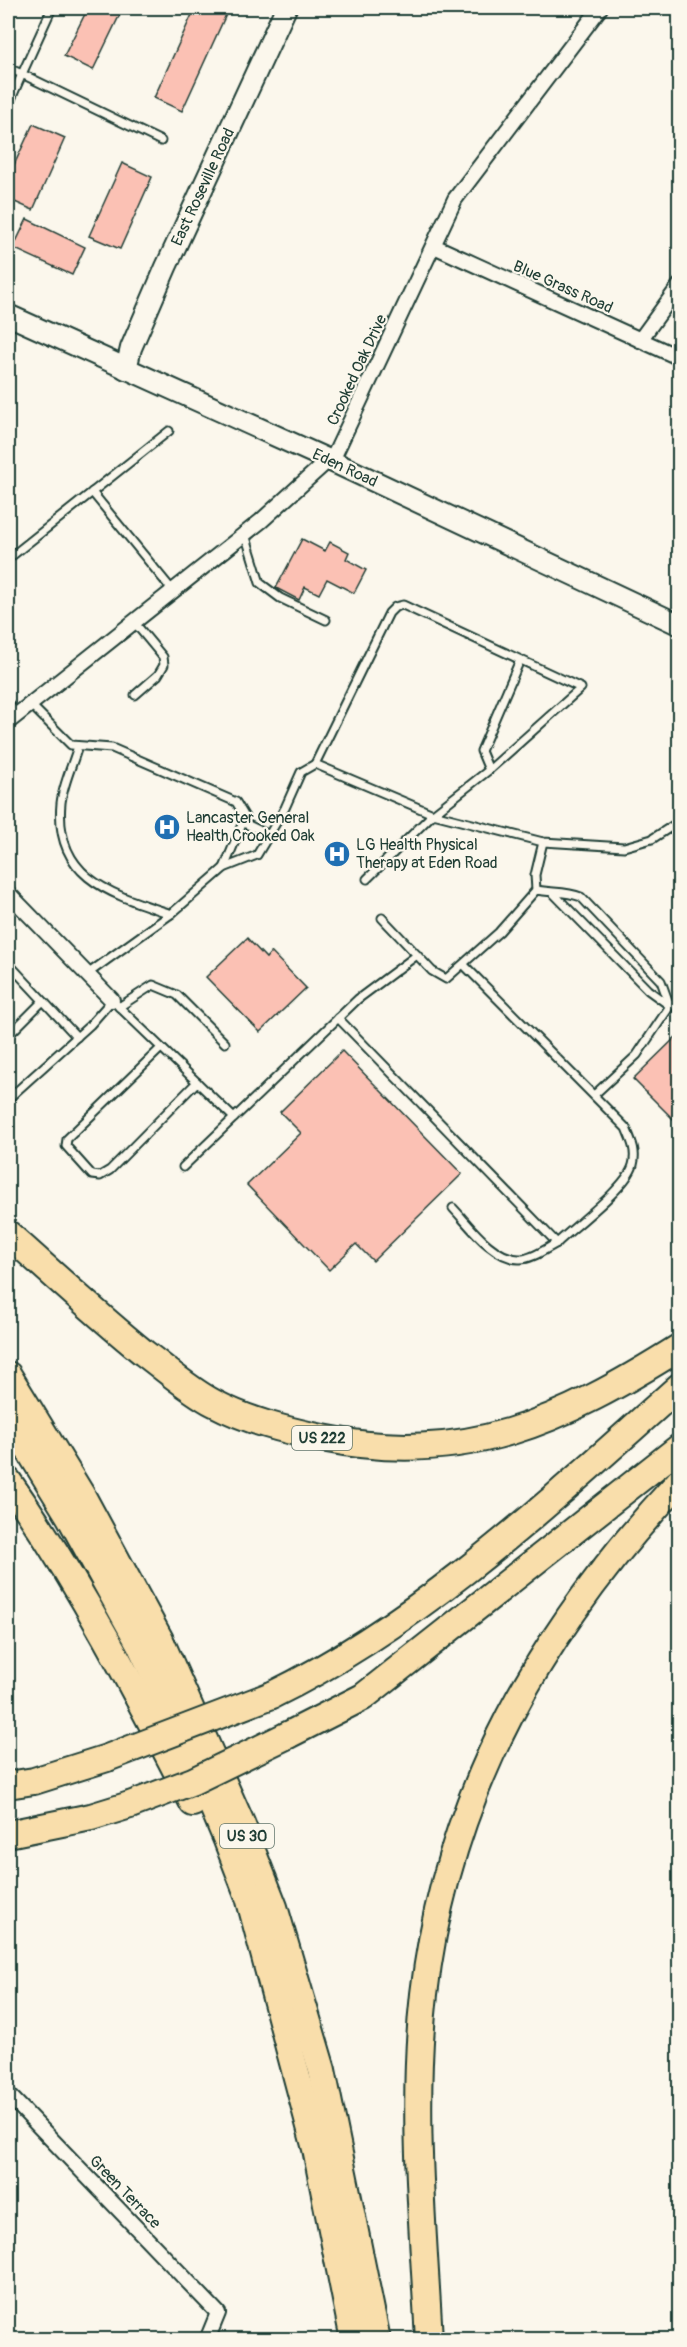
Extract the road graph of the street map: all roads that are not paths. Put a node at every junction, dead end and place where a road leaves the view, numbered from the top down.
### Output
1 (52, 8) edge
2 (286, 8) edge
3 (600, 8) edge
4 (8, 68) edge
5 (22, 74) junction
6 (8, 105) edge
7 (161, 141) dead end
8 (434, 246) junction
9 (680, 285) edge
10 (8, 315) edge
11 (640, 340) junction
12 (680, 358) edge
13 (126, 369) junction
14 (169, 431) dead end
15 (329, 460) junction
16 (92, 492) junction
17 (245, 534) junction
18 (8, 559) edge
19 (173, 591) junction
20 (134, 621) junction
21 (326, 621) dead end
22 (680, 625) edge
23 (520, 660) junction
24 (135, 695) dead end
25 (8, 703) edge
26 (30, 704) junction
27 (12, 718) edge
28 (78, 746) junction
29 (315, 764) junction
30 (489, 770) junction
31 (433, 814) junction
32 (680, 821) edge
33 (242, 822) junction
34 (269, 835) junction
35 (543, 842) junction
36 (225, 868) junction
37 (367, 879) dead end
38 (536, 890) junction
39 (8, 893) edge
40 (553, 893) junction
41 (171, 914) junction
42 (382, 918) dead end
43 (417, 955) junction
44 (8, 963) edge
45 (464, 965) junction
46 (86, 975) junction
47 (680, 998) edge
48 (43, 1001) junction
49 (116, 1004) junction
50 (670, 1006) junction
51 (338, 1018) junction
52 (8, 1036) edge
53 (77, 1037) junction
54 (225, 1043) dead end
55 (161, 1048) junction
56 (197, 1082) junction
57 (594, 1095) junction
58 (8, 1099) edge
59 (234, 1118) junction
60 (183, 1167) dead end
61 (453, 1208) dead end
62 (8, 1234) edge
63 (557, 1243) junction
64 (680, 1347) edge
65 (8, 1375) edge
66 (680, 1386) edge
67 (8, 1416) edge
68 (680, 1447) edge
69 (8, 1481) edge
70 (680, 1481) edge
71 (8, 1785) edge
72 (8, 1834) edge
73 (285, 2028) junction
74 (8, 2094) edge
75 (207, 2340) edge
76 (354, 2340) edge
77 (377, 2340) edge
78 (429, 2340) edge

1 - 5 lane
2 - 13 street, East Roseville Road
3 - 8 street, Crooked Oak Drive
4 - 5 lane
5 - 6 lane
5 - 7 lane
8 - 11 street, Blue Grass Road
8 - 15 street, Crooked Oak Drive
9 - 11 street
10 - 13 street, Eden Road
11 - 12 street, Blue Grass Road
13 - 15 street, Eden Road
14 - 16 lane
15 - 17 street, Crooked Oak Drive
15 - 22 street, Eden Road
16 - 18 lane
16 - 19 lane
17 - 19 street, Crooked Oak Drive
17 - 21 lane
19 - 20 street, Crooked Oak Drive
20 - 24 lane
20 - 26 street, Crooked Oak Drive
23 - 29 lane
23 - 30 lane
23 - 30 lane
25 - 27 lane
26 - 27 street, Crooked Oak Drive
26 - 28 lane
28 - 33 lane
28 - 41 lane
29 - 31 lane
29 - 34 lane
30 - 31 lane
31 - 35 lane
31 - 37 lane
32 - 35 lane
33 - 34 lane
33 - 36 lane
34 - 36 lane
35 - 38 lane
36 - 41 lane
38 - 40 lane
38 - 45 lane
39 - 46 street
40 - 50 lane
40 - 50 lane
41 - 46 lane
42 - 43 lane
43 - 45 lane
43 - 51 lane
44 - 48 lane
45 - 57 lane
46 - 49 street
47 - 50 lane
48 - 52 lane
48 - 53 lane
49 - 53 lane
49 - 54 lane
49 - 55 lane
50 - 57 lane
51 - 59 lane
51 - 63 lane
53 - 58 lane
55 - 56 lane
55 - 56 lane
56 - 59 lane
57 - 63 lane
59 - 60 lane
61 - 63 lane
62 - 64 highway, US 222
65 - 77 highway, US 30
66 - 71 highway, bridge
67 - 73 highway, US 30
68 - 72 highway, bridge
69 - 73 highway
70 - 78 highway
73 - 76 highway, US 30
74 - 75 street, Green Terrace

